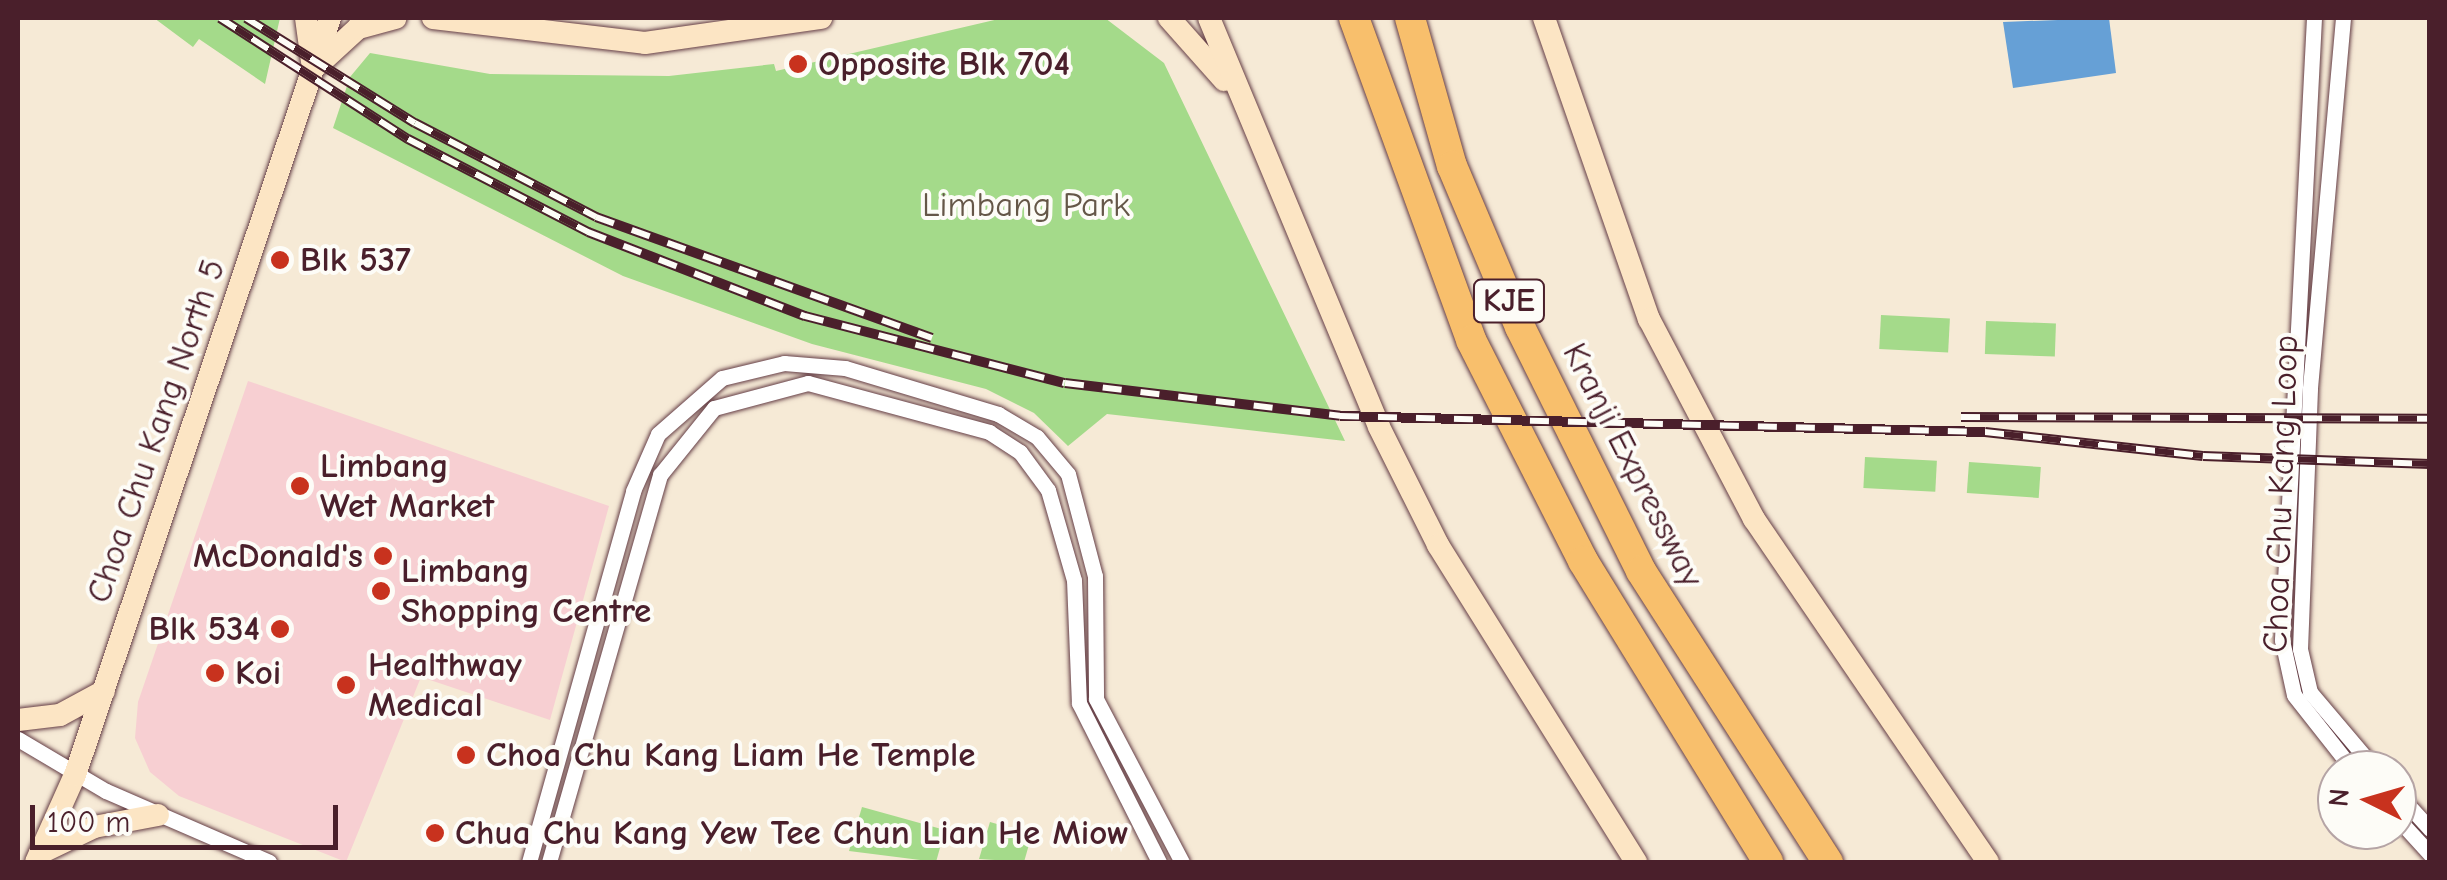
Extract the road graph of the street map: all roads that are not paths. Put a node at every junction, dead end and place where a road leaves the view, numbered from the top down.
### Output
1 (306, 18) edge
2 (330, 18) edge
3 (396, 18) edge
4 (433, 18) edge
5 (821, 18) edge
6 (1168, 18) edge
7 (1210, 18) edge
8 (1354, 18) edge
9 (1410, 18) edge
10 (1544, 18) edge
11 (2314, 18) edge
12 (2343, 18) edge
13 (313, 70) junction
14 (1232, 83) junction
15 (2302, 193) junction
16 (2328, 195) junction
17 (2302, 597) junction
18 (2282, 640) junction
19 (104, 692) junction
20 (18, 720) edge
21 (2338, 728) junction
22 (18, 739) edge
23 (2335, 750) edge
24 (2336, 750) edge
25 (2358, 750) edge
26 (75, 775) junction
27 (158, 815) junction
28 (38, 858) edge
29 (269, 862) edge
30 (529, 862) edge
31 (549, 862) edge
32 (1159, 862) edge
33 (1182, 862) edge
34 (1636, 862) edge
35 (1768, 862) edge
36 (1828, 862) edge
37 (1988, 862) edge

1 - 13 main road
2 - 13 main road, Choa Chu Kang North 5
3 - 13 main road
4 - 5 main road
6 - 14 main road
7 - 14 main road
8 - 35 highway, KJE
9 - 36 highway, Kranji Expressway / KJE
10 - 37 main road
11 - 15 street, Choa Chu Kang Loop
12 - 16 street, Choa Chu Kang Loop
13 - 19 main road, Choa Chu Kang North 5
14 - 34 main road
15 - 16 street
15 - 18 street, Choa Chu Kang Loop
16 - 17 street, Choa Chu Kang Loop
17 - 18 street
17 - 21 street, Choa Chu Kang Loop
18 - 23 street, Choa Chu Kang Loop
19 - 20 main road
19 - 26 main road, Choa Chu Kang North 5
21 - 24 street
21 - 25 street, Choa Chu Kang Loop
22 - 26 street
26 - 27 street
26 - 28 main road, Choa Chu Kang North 5
27 - 28 main road
27 - 29 street
30 - 33 street
31 - 32 street

